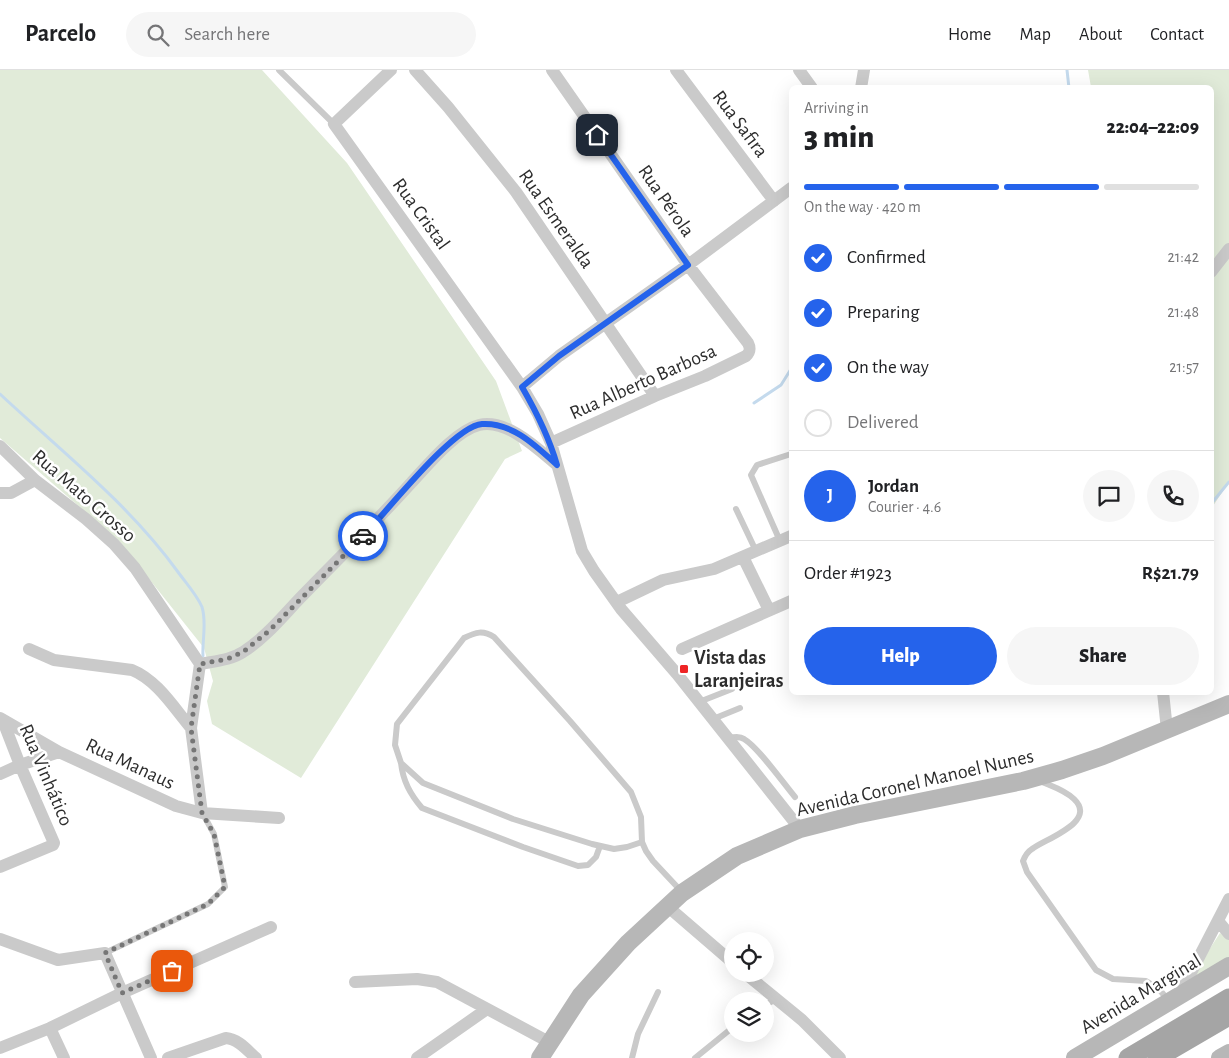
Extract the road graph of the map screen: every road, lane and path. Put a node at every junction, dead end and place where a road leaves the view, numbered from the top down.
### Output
1 (279, 70) edge
2 (391, 70) edge
3 (415, 70) edge
4 (552, 70) edge
5 (676, 70) edge
6 (799, 70) edge
7 (864, 70) edge
8 (810, 85) edge
9 (862, 85) edge
10 (334, 124) junction
11 (789, 190) edge
12 (774, 201) junction
13 (1229, 249) edge
14 (688, 265) junction
15 (1214, 268) edge
16 (604, 323) junction
17 (749, 353) joint
18 (522, 387) junction
19 (655, 396) junction
20 (551, 443) junction
21 (0, 446) edge
22 (789, 455) edge
23 (557, 465) junction
24 (35, 480) junction
25 (0, 493) edge
26 (736, 509) dead end
27 (785, 539) edge
28 (756, 551) junction
29 (742, 557) junction
30 (616, 602) junction
31 (789, 602) edge
32 (769, 610) junction
33 (682, 649) dead end
34 (29, 650) dead end
35 (200, 664) junction
36 (732, 690) dead end
37 (1163, 695) edge
38 (699, 702) junction
39 (1229, 704) edge
40 (740, 708) dead end
41 (1, 720) edge
42 (713, 720) junction
43 (191, 728) junction
44 (1167, 730) junction
45 (727, 738) junction
46 (59, 752) junction
47 (401, 763) junction
48 (20, 765) junction
49 (0, 774) edge
50 (1034, 778) junction
51 (795, 797) dead end
52 (202, 813) junction
53 (279, 818) dead end
54 (800, 829) junction
55 (642, 842) junction
56 (600, 846) junction
57 (0, 867) edge
58 (682, 893) junction
59 (1229, 899) edge
60 (667, 906) junction
61 (1219, 922) junction
62 (271, 927) dead end
63 (1229, 934) edge
64 (0, 939) edge
65 (105, 953) junction
66 (724, 955) edge
67 (1229, 966) edge
68 (355, 982) dead end
69 (753, 982) edge
70 (658, 992) dead end
71 (761, 992) edge
72 (122, 993) junction
73 (1174, 997) junction
74 (1229, 998) edge
75 (774, 1004) edge
76 (487, 1008) junction
77 (1229, 1016) edge
78 (50, 1028) junction
79 (724, 1034) edge
80 (549, 1042) junction
81 (0, 1048) edge
82 (1229, 1052) edge
83 (64, 1058) edge
84 (151, 1058) edge
85 (168, 1058) edge
86 (256, 1058) edge
87 (417, 1058) edge
88 (540, 1058) edge
89 (632, 1058) edge
90 (695, 1058) edge
91 (840, 1058) edge
92 (1075, 1058) edge
93 (1128, 1058) edge
94 (1157, 1058) edge
95 (1220, 1058) edge

1 - 10 lane, Rua Cristal
2 - 10 street
3 - 16 street, Rua Esmeralda
4 - 14 street, Rua Pérola
5 - 12 street, Rua Safira
6 - 8 street
7 - 9 street
10 - 18 street, Rua Cristal
11 - 12 street
12 - 14 street
13 - 15 street
14 - 16 street
14 - 17 street, Rua Pérola
16 - 18 street
16 - 19 street, Rua Esmeralda
17 - 19 street, Rua Alberto Barbosa
18 - 20 street, Rua Cristal
19 - 20 street, Rua Alberto Barbosa
20 - 23 street, Rua Cristal
21 - 24 street, Rua Mato Grosso
22 - 27 lane
23 - 30 street, Rua Cristal
23 - 35 street
24 - 25 street
24 - 35 street, Rua Mato Grosso
26 - 28 lane
27 - 28 street
28 - 29 street
29 - 30 street
29 - 32 street
30 - 38 street, Rua Cristal
31 - 32 street
32 - 33 street
34 - 43 street
35 - 43 street
36 - 38 lane
37 - 44 street
38 - 42 street, Rua Cristal
39 - 44 street, Avenida Coronel Manoel Nunes
40 - 42 lane
41 - 46 street, Rua Manaus
41 - 48 street, Rua Vinhático
42 - 45 street, Rua Cristal
43 - 52 street
44 - 50 street, Avenida Coronel Manoel Nunes
45 - 51 lane
45 - 54 street, Rua Cristal
46 - 48 street
46 - 52 street, Rua Manaus
47 - 55 lane
47 - 56 lane
47 - 56 lane
48 - 49 street
48 - 57 street, Rua Vinhático
50 - 54 street, Avenida Coronel Manoel Nunes
50 - 73 lane
52 - 53 street, Rua Manaus
52 - 65 lane
54 - 58 street, Avenida Coronel Manoel Nunes
55 - 56 lane
55 - 58 lane
58 - 60 street, Avenida Coronel Manoel Nunes
59 - 61 street
60 - 66 street
60 - 80 street, Avenida Coronel Manoel Nunes
61 - 63 street
61 - 73 street
62 - 72 street
64 - 65 street
65 - 72 street
67 - 73 street, Avenida Marginal
68 - 76 street
69 - 71 street
70 - 89 lane
72 - 78 street
72 - 84 street
73 - 92 street, Avenida Marginal
74 - 93 main road
75 - 91 street
76 - 80 street
76 - 87 street
77 - 94 main road
78 - 81 street
78 - 83 street
79 - 90 lane
80 - 88 street, Avenida Coronel Manoel Nunes
82 - 95 street
85 - 86 street

